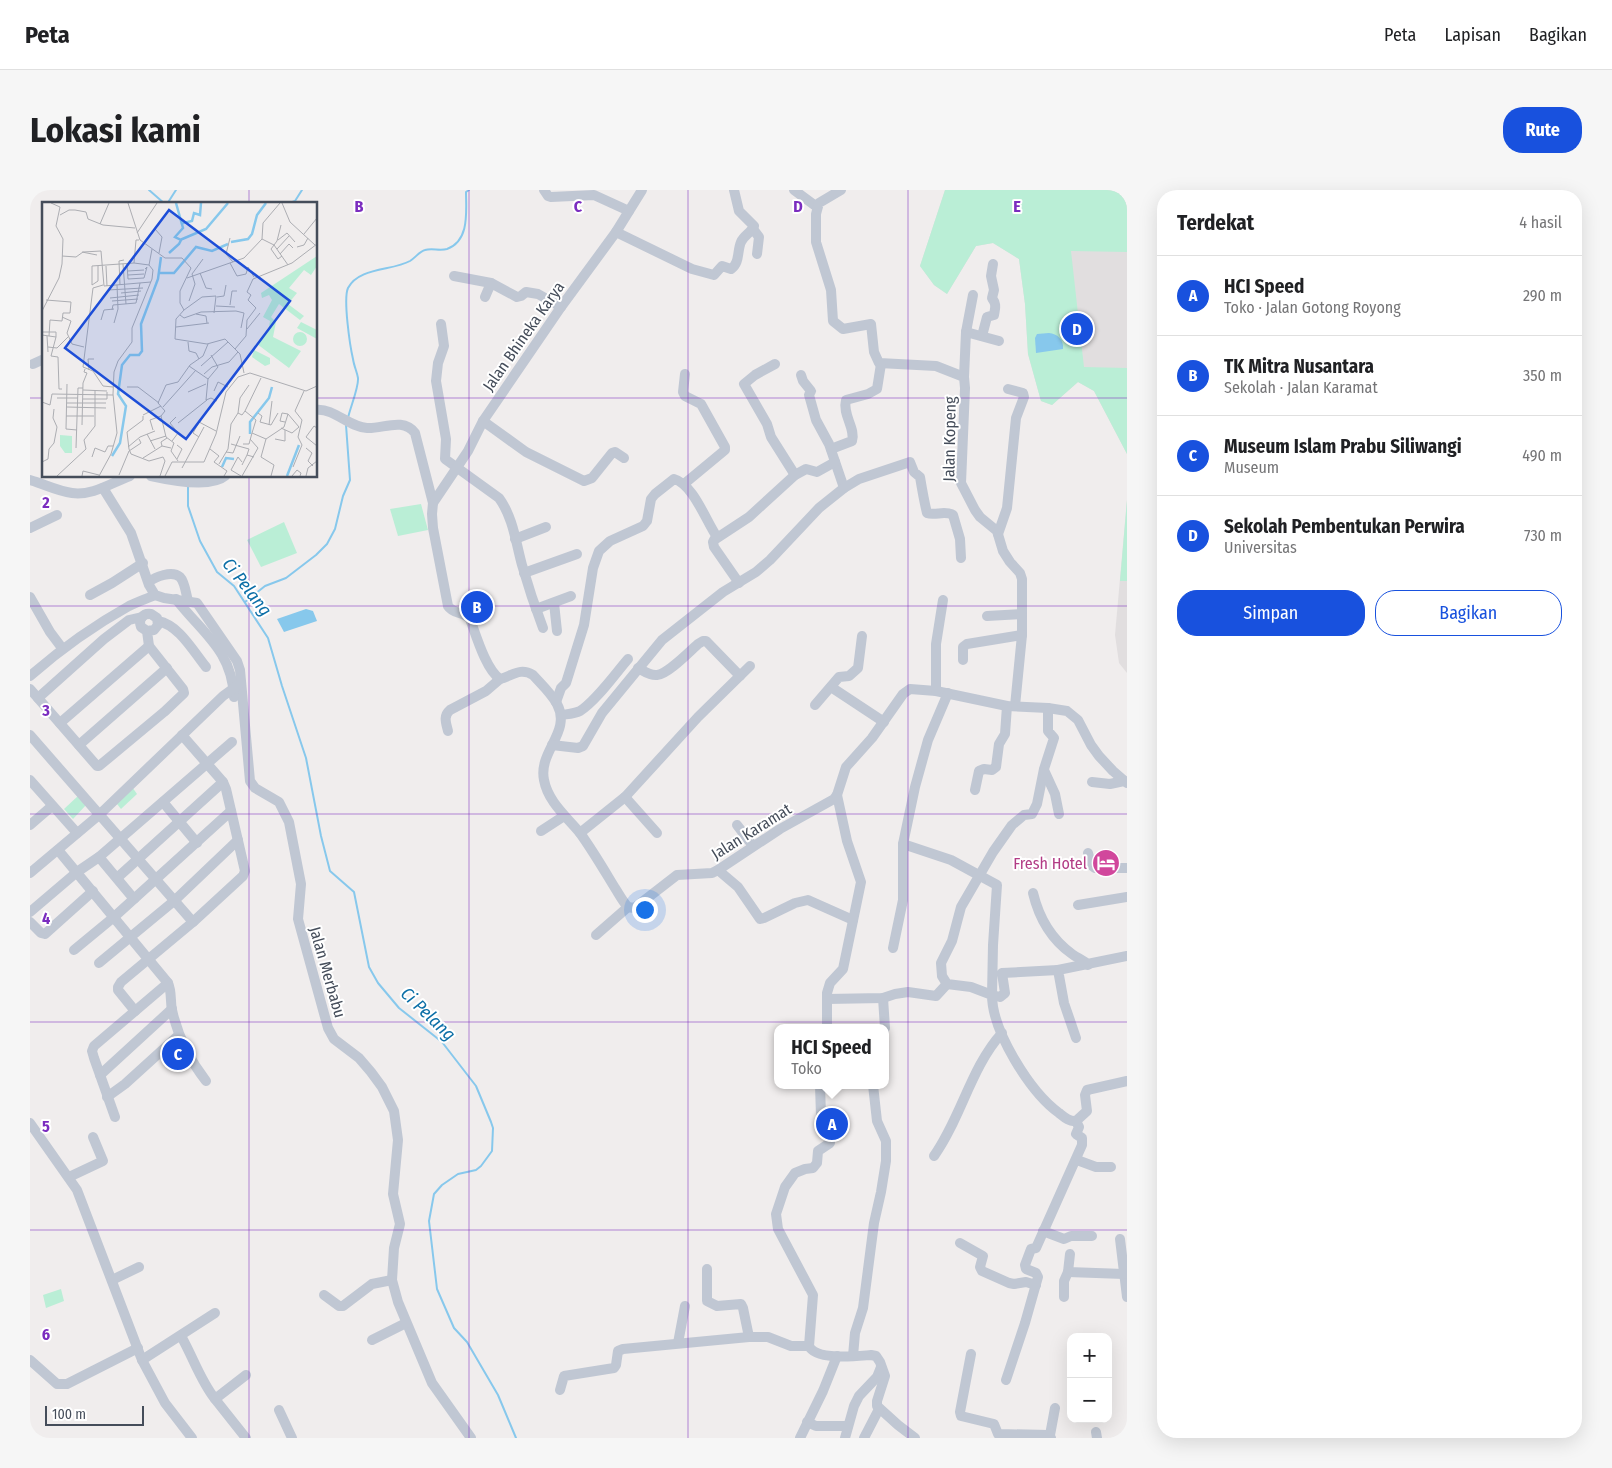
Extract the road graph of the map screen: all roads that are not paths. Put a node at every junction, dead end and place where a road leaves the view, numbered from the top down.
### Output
1 (544, 190) edge
2 (642, 190) edge
3 (734, 190) edge
4 (794, 190) edge
5 (841, 190) edge
6 (817, 206) junction
7 (629, 211) junction
8 (753, 229) junction
9 (616, 232) junction
10 (757, 254) dead end
11 (993, 264) dead end
12 (454, 276) dead end
13 (491, 283) junction
14 (973, 295) dead end
15 (485, 297) dead end
16 (560, 307) junction
17 (440, 324) dead end
18 (966, 332) junction
19 (982, 336) junction
20 (999, 341) dead end
21 (42, 359) edge
22 (33, 364) dead end
23 (775, 364) dead end
24 (881, 364) junction
25 (685, 374) dead end
26 (801, 375) dead end
27 (964, 377) junction
28 (1008, 389) dead end
29 (318, 410) edge
30 (483, 421) junction
31 (831, 449) junction
32 (624, 458) dead end
33 (835, 462) junction
34 (457, 469) junction
35 (795, 475) junction
36 (126, 478) edge
37 (171, 478) edge
38 (222, 478) edge
39 (30, 480) edge
40 (684, 484) junction
41 (103, 488) junction
42 (844, 488) junction
43 (433, 503) junction
44 (58, 515) dead end
45 (511, 524) junction
46 (30, 528) edge
47 (546, 528) dead end
48 (528, 534) junction
49 (998, 534) junction
50 (717, 537) junction
51 (515, 539) junction
52 (577, 554) dead end
53 (961, 558) dead end
54 (143, 563) junction
55 (524, 573) junction
56 (149, 582) junction
57 (738, 583) junction
58 (90, 595) dead end
59 (155, 595) junction
60 (571, 596) dead end
61 (30, 598) edge
62 (176, 599) junction
63 (943, 600) dead end
64 (188, 601) junction
65 (554, 603) junction
66 (536, 609) junction
67 (1022, 614) junction
68 (986, 616) dead end
69 (150, 617) junction
70 (543, 628) dead end
71 (147, 631) junction
72 (557, 631) dead end
73 (1022, 635) junction
74 (862, 636) dead end
75 (149, 646) junction
76 (62, 648) junction
77 (628, 659) dead end
78 (963, 660) dead end
79 (206, 666) dead end
80 (750, 666) dead end
81 (167, 668) junction
82 (638, 668) junction
83 (30, 676) edge
84 (740, 676) junction
85 (500, 680) junction
86 (831, 688) junction
87 (30, 689) edge
88 (238, 690) junction
89 (936, 691) junction
90 (948, 694) junction
91 (38, 698) junction
92 (556, 702) junction
93 (815, 705) dead end
94 (1011, 706) junction
95 (1048, 708) junction
96 (561, 715) junction
97 (884, 722) junction
98 (60, 723) junction
99 (448, 731) dead end
100 (30, 735) edge
101 (182, 735) junction
102 (232, 742) dead end
103 (79, 745) junction
104 (552, 745) junction
105 (207, 763) junction
106 (1044, 769) junction
107 (223, 782) junction
108 (1092, 782) dead end
109 (1126, 782) edge
110 (32, 785) edge
111 (976, 790) dead end
112 (837, 795) junction
113 (625, 797) junction
114 (163, 802) junction
115 (52, 806) junction
116 (231, 811) junction
117 (1059, 814) dead end
118 (99, 815) junction
119 (564, 816) junction
120 (179, 822) junction
121 (30, 825) edge
122 (737, 825) dead end
123 (541, 831) dead end
124 (77, 833) junction
125 (580, 833) junction
126 (657, 833) dead end
127 (120, 839) junction
128 (238, 840) junction
129 (197, 843) junction
130 (903, 844) junction
131 (752, 846) junction
132 (58, 850) junction
133 (1088, 853) dead end
134 (99, 857) junction
135 (138, 860) junction
136 (1127, 868) edge
137 (718, 870) junction
138 (77, 872) junction
139 (30, 873) edge
140 (979, 876) junction
141 (117, 878) junction
142 (155, 879) junction
143 (93, 891) junction
144 (1033, 893) dead end
145 (1127, 897) edge
146 (134, 899) junction
147 (174, 901) junction
148 (1078, 905) dead end
149 (628, 907) junction
150 (30, 912) edge
151 (114, 917) junction
152 (854, 920) junction
153 (30, 922) edge
154 (192, 922) junction
155 (596, 935) dead end
156 (130, 936) junction
157 (893, 948) dead end
158 (74, 950) dead end
159 (1127, 956) edge
160 (150, 958) junction
161 (99, 964) dead end
162 (1088, 965) junction
163 (1058, 970) junction
164 (168, 983) junction
165 (947, 984) junction
166 (992, 995) junction
167 (883, 998) junction
168 (827, 999) junction
169 (172, 1009) junction
170 (135, 1011) junction
171 (827, 1024) edge
172 (885, 1024) edge
173 (1002, 1033) junction
174 (179, 1035) junction
175 (1076, 1038) dead end
176 (100, 1075) junction
177 (206, 1081) dead end
178 (1127, 1081) edge
179 (820, 1089) edge
180 (874, 1089) edge
181 (107, 1097) junction
182 (115, 1117) dead end
183 (1076, 1121) junction
184 (30, 1123) edge
185 (93, 1137) dead end
186 (934, 1156) dead end
187 (1077, 1160) junction
188 (1111, 1167) dead end
189 (69, 1177) junction
190 (1043, 1231) junction
191 (1092, 1236) dead end
192 (1120, 1239) dead end
193 (960, 1243) dead end
194 (1070, 1254) dead end
195 (139, 1267) dead end
196 (707, 1269) dead end
197 (1068, 1272) junction
198 (112, 1280) junction
199 (392, 1280) junction
200 (1126, 1280) edge
201 (1036, 1285) junction
202 (324, 1295) dead end
203 (1064, 1296) dead end
204 (1127, 1297) edge
205 (685, 1306) dead end
206 (215, 1313) dead end
207 (406, 1323) junction
208 (181, 1336) junction
209 (749, 1337) junction
210 (372, 1340) dead end
211 (678, 1344) junction
212 (809, 1346) junction
213 (138, 1348) junction
214 (971, 1354) dead end
215 (836, 1356) junction
216 (853, 1356) junction
217 (30, 1360) edge
218 (142, 1360) junction
219 (881, 1367) junction
220 (246, 1375) dead end
221 (1006, 1380) dead end
222 (560, 1390) dead end
223 (215, 1400) junction
224 (1055, 1408) dead end
225 (879, 1409) junction
226 (279, 1410) dead end
227 (807, 1422) junction
228 (848, 1426) junction
229 (1051, 1437) edge
230 (192, 1438) edge
231 (246, 1438) edge
232 (292, 1438) edge
233 (471, 1438) edge
234 (800, 1438) edge
235 (844, 1438) edge
236 (864, 1438) edge
237 (915, 1438) edge

1 - 7 street
2 - 7 street, Jalan Bhineka Karya
3 - 8 street
4 - 6 street
5 - 6 street
6 - 24 street
7 - 9 street, Jalan Bhineka Karya
8 - 9 street
8 - 10 street
9 - 16 street, Jalan Bhineka Karya
11 - 19 street
12 - 13 street
13 - 15 street
13 - 16 street
14 - 18 street
16 - 30 street, Jalan Bhineka Karya
17 - 34 street
18 - 19 street
18 - 27 street
19 - 20 street
21 - 22 street
23 - 35 street
24 - 27 street, Jalan Kopeng
24 - 31 street
25 - 40 street
26 - 31 street
27 - 49 street, Jalan Kopeng
28 - 49 street
29 - 43 street
30 - 32 street
30 - 34 street, Jalan Bhineka Karya
31 - 33 street
33 - 35 street
33 - 42 street
34 - 43 street, Jalan Bhineka Karya
34 - 45 street
35 - 50 street
36 - 41 street
37 - 38 street
39 - 41 street
40 - 50 street
40 - 92 street
41 - 54 street
42 - 53 street
42 - 57 street
43 - 85 street
44 - 46 street
45 - 48 street
45 - 51 street
47 - 48 street
48 - 51 street
49 - 67 street, Jalan Kopeng
50 - 57 street
51 - 55 street
52 - 55 street
54 - 56 street
54 - 58 street
55 - 66 street
56 - 59 street
56 - 64 street
57 - 82 street
59 - 62 street, Jalan Merbabu
59 - 69 street
59 - 76 street
60 - 65 street
61 - 76 street
62 - 64 street, Jalan Merbabu
62 - 88 street
63 - 89 street
64 - 88 street, Jalan Merbabu
65 - 66 street
65 - 72 street
66 - 70 street
67 - 68 street
67 - 73 street, Jalan Kopeng
69 - 71 street
69 - 71 street
69 - 79 street
69 - 91 street
71 - 75 street
73 - 78 street
73 - 94 street, Jalan Kopeng
74 - 86 street
75 - 81 street
75 - 98 street
76 - 83 street
77 - 96 street
80 - 84 street
81 - 103 street
81 - 103 street
82 - 84 street
82 - 104 street
84 - 113 street
85 - 92 street
85 - 99 street
86 - 93 street
86 - 97 street
87 - 91 street
88 - 101 street
88 - 199 street, Jalan Merbabu
89 - 90 street
89 - 97 street
90 - 94 street
90 - 130 street
91 - 98 street
92 - 96 street
94 - 95 street
94 - 111 street, Jalan Kopeng
95 - 106 street
95 - 109 street
96 - 104 street
97 - 112 street
98 - 103 street
100 - 118 street
101 - 105 street
101 - 118 street
102 - 105 street
104 - 119 street
105 - 107 street
105 - 114 street
106 - 117 street
106 - 140 street
107 - 116 street
107 - 120 street
108 - 109 street
110 - 115 street
112 - 131 street, Jalan Karamat
112 - 152 street
113 - 125 street
113 - 126 street
114 - 120 street
114 - 127 street
115 - 121 street
115 - 124 street
116 - 128 street
116 - 129 street
118 - 124 street
118 - 127 street
119 - 123 street
119 - 125 street
120 - 129 street
120 - 135 street
122 - 131 street
124 - 132 street
125 - 149 street
127 - 134 street
127 - 135 street
128 - 147 street
128 - 154 street
129 - 142 street
130 - 140 street
130 - 157 street
131 - 137 street, Jalan Karamat
132 - 138 street
132 - 139 street
133 - 136 street
134 - 138 street
134 - 141 street
135 - 141 street
135 - 142 street
137 - 149 street, Jalan Karamat
137 - 152 street
138 - 143 street
138 - 150 street
140 - 165 street
140 - 166 street
141 - 146 street
142 - 146 street
142 - 147 street
143 - 151 street
143 - 153 street
144 - 162 street
145 - 148 street
146 - 151 street
147 - 154 street
147 - 156 street
149 - 155 street, Jalan Karamat
151 - 156 street
151 - 158 street
152 - 168 street
154 - 160 street
156 - 160 street
156 - 161 street
159 - 162 street
160 - 164 street
160 - 170 street
162 - 163 street
163 - 166 street
163 - 175 street
164 - 169 street
164 - 170 street
165 - 166 street
165 - 167 street
166 - 173 street
167 - 168 street
167 - 172 street
168 - 171 street
169 - 174 street
169 - 176 street
170 - 176 street
173 - 183 street
173 - 186 street
174 - 177 street
174 - 181 street
176 - 181 street
178 - 183 street
179 - 212 street
180 - 216 street
181 - 182 street
183 - 187 street
184 - 189 street
185 - 189 street
187 - 188 street
187 - 190 street
189 - 198 street
190 - 191 street
190 - 201 street
192 - 200 street
193 - 201 street
194 - 197 street
195 - 198 street
196 - 209 street
197 - 200 street
197 - 203 street
198 - 213 street
199 - 202 street
199 - 207 street, Jalan Merbabu
200 - 204 street
201 - 221 street
205 - 211 street
206 - 208 street
207 - 210 street
207 - 233 street, Jalan Merbabu
208 - 218 street
208 - 223 street
209 - 211 street
209 - 212 street
211 - 222 street
212 - 215 street
213 - 217 street
213 - 218 street
214 - 229 street
215 - 216 street
215 - 227 street
216 - 219 street
218 - 230 street
219 - 225 street
219 - 228 street
220 - 223 street
223 - 231 street
224 - 229 street
225 - 236 street
225 - 237 street
226 - 232 street
227 - 228 street
227 - 234 street
228 - 235 street

